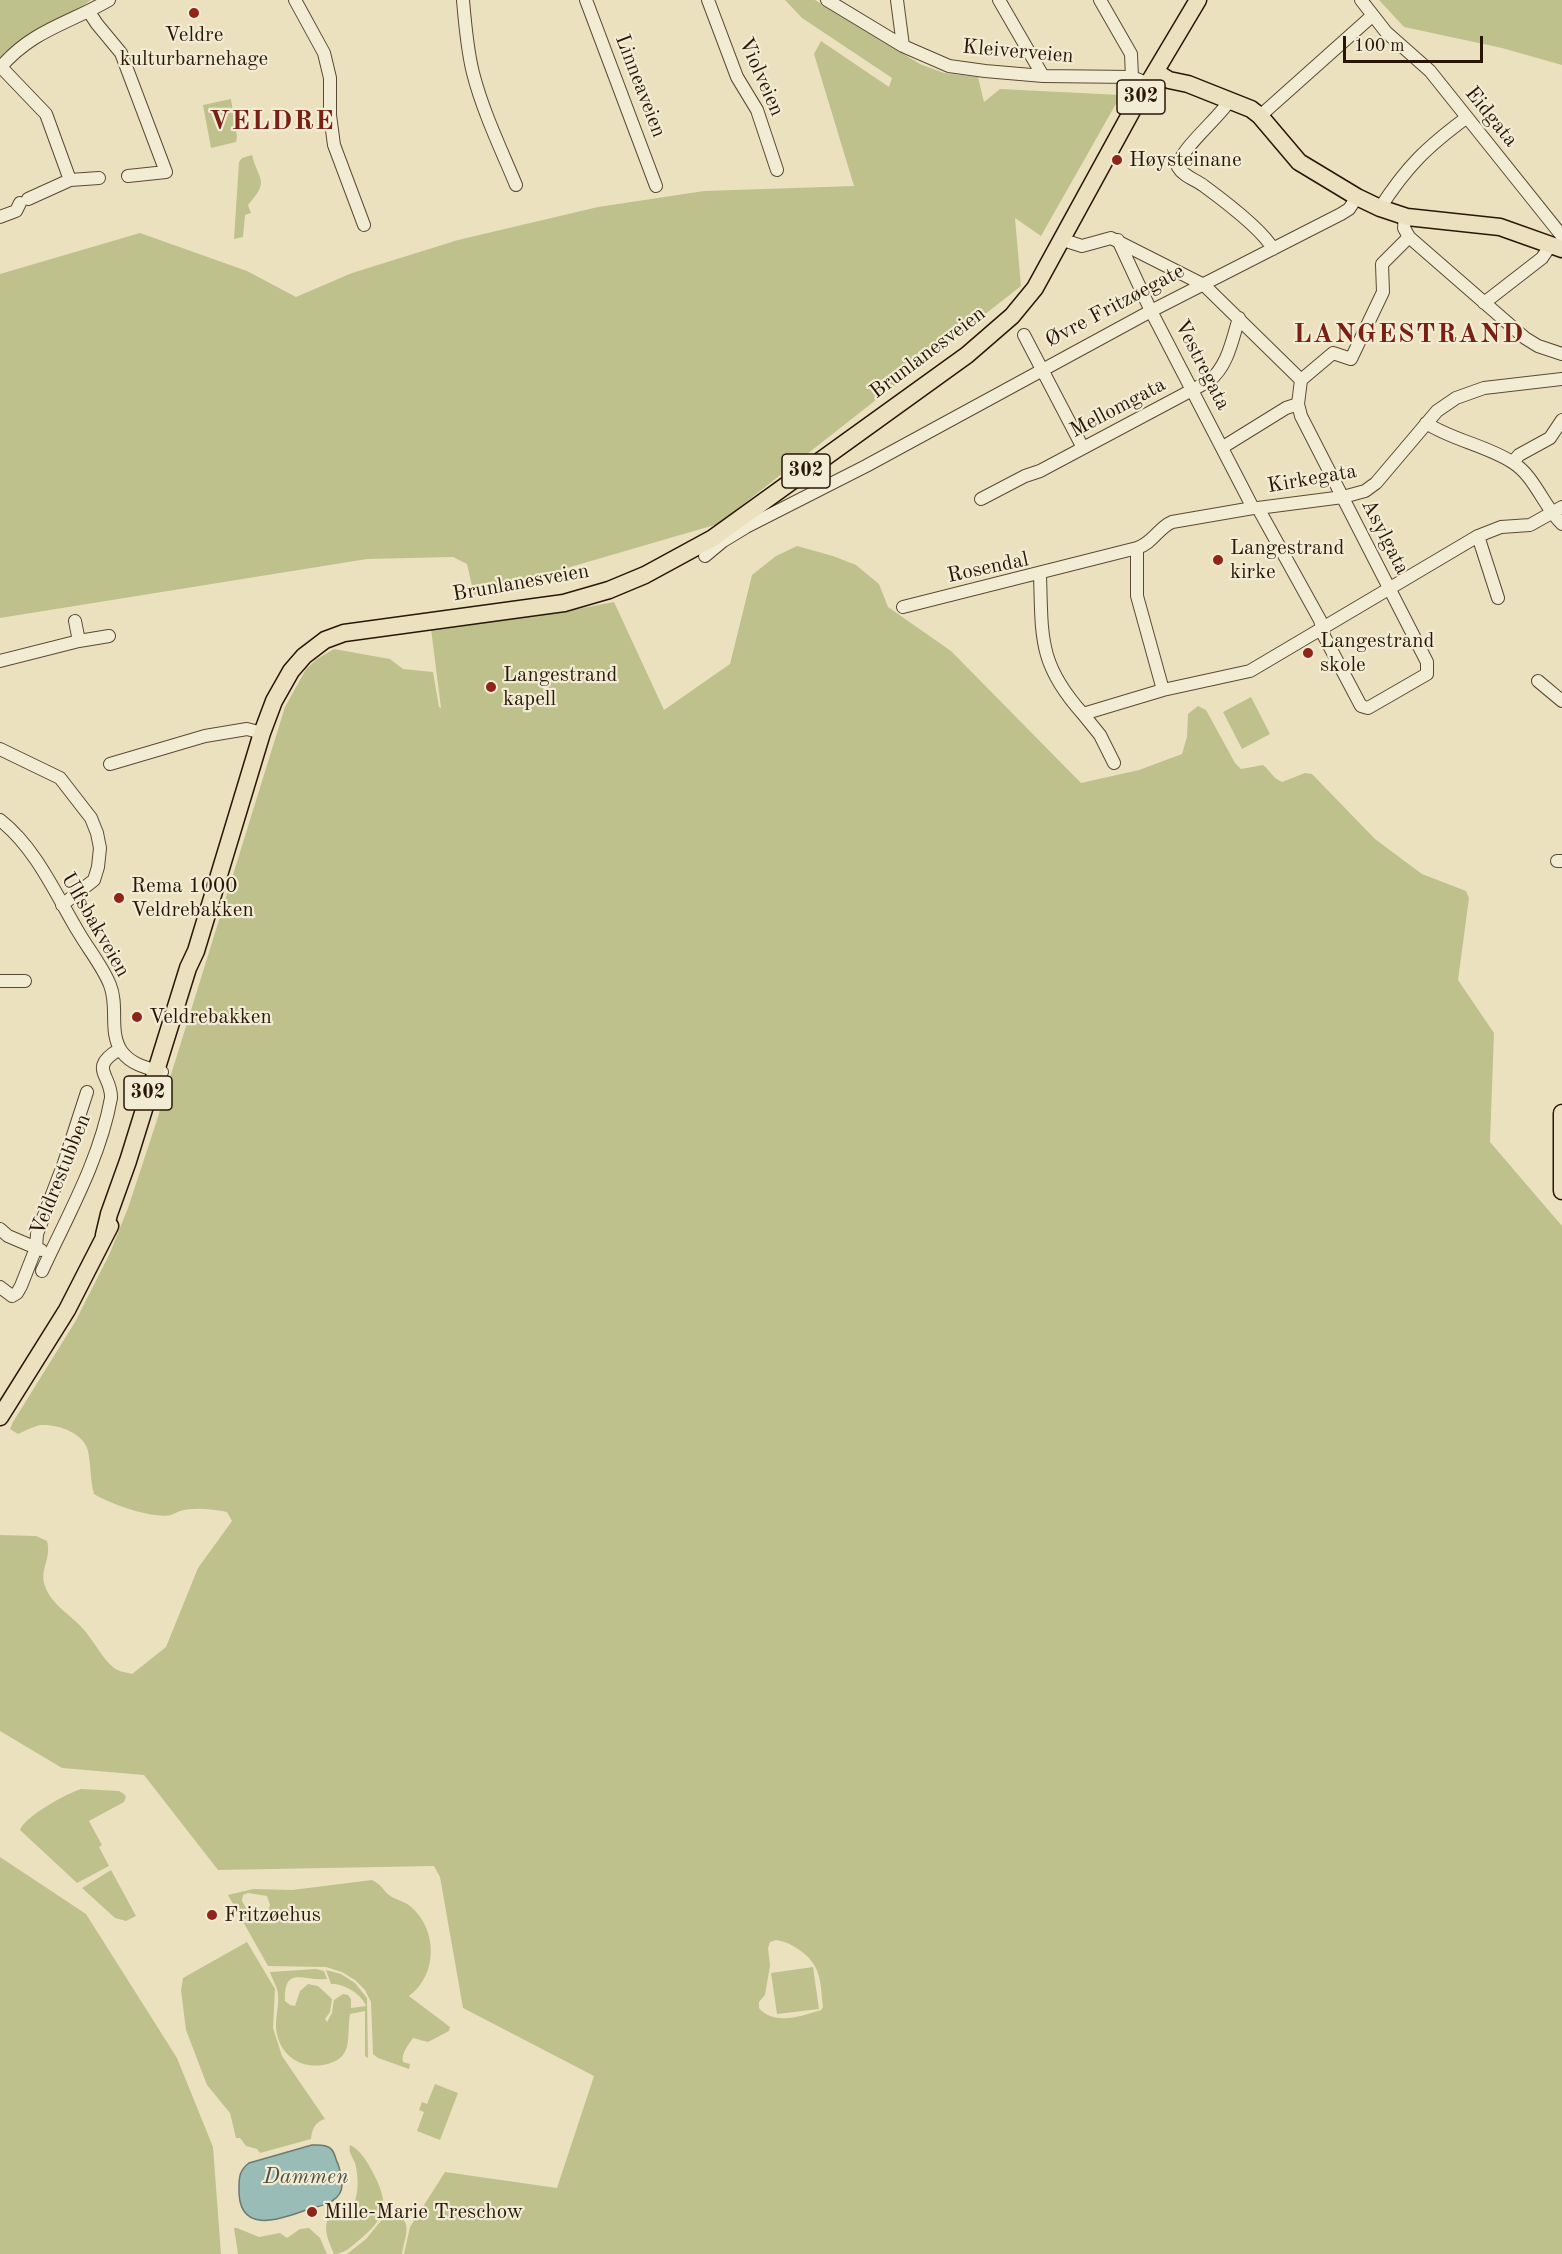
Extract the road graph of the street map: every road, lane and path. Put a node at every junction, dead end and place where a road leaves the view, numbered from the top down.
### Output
1 (109, 0) edge
2 (295, 0) edge
3 (463, 0) edge
4 (586, 0) edge
5 (708, 0) edge
6 (827, 0) edge
7 (897, 0) edge
8 (999, 0) edge
9 (1100, 0) edge
10 (1198, 0) edge
11 (1361, 0) edge
12 (89, 12) junction
13 (1372, 16) junction
14 (903, 46) junction
15 (1, 68) edge
16 (1043, 75) junction
17 (1132, 77) junction
18 (1152, 78) junction
19 (1230, 100) junction
20 (1260, 116) junction
21 (1466, 118) junction
22 (777, 170) dead end
23 (128, 176) dead end
24 (99, 178) dead end
25 (70, 180) junction
26 (516, 185) dead end
27 (656, 186) dead end
28 (1357, 197) junction
29 (1380, 208) junction
30 (0, 216) edge
31 (1405, 216) junction
32 (364, 225) dead end
33 (1409, 237) junction
34 (1063, 240) junction
35 (1118, 240) junction
36 (1558, 244) edge
37 (1273, 249) junction
38 (1204, 285) junction
39 (1484, 303) junction
40 (1152, 311) junction
41 (1239, 318) junction
42 (1024, 335) dead end
43 (1562, 354) edge
44 (1041, 371) junction
45 (1302, 380) junction
46 (1562, 381) edge
47 (1192, 391) junction
48 (1298, 404) junction
49 (1562, 420) edge
50 (1426, 423) junction
51 (1222, 447) junction
52 (1083, 448) junction
53 (1513, 462) junction
54 (1343, 497) junction
55 (981, 499) dead end
56 (1255, 508) junction
57 (1557, 510) edge
58 (1562, 524) edge
59 (1478, 536) junction
60 (1137, 548) junction
61 (705, 556) dead end
62 (1041, 574) junction
63 (1389, 589) junction
64 (1498, 598) dead end
65 (903, 607) dead end
66 (75, 621) dead end
67 (1321, 629) junction
68 (109, 636) dead end
69 (79, 641) junction
70 (0, 661) edge
71 (1428, 670) joint
72 (1538, 681) dead end
73 (1163, 690) junction
74 (1562, 701) edge
75 (1083, 714) junction
76 (262, 733) junction
77 (0, 749) edge
78 (1114, 763) dead end
79 (110, 764) dead end
80 (0, 820) edge
81 (62, 905) junction
82 (0, 981) edge
83 (25, 981) dead end
84 (120, 1049) junction
85 (159, 1071) junction
86 (87, 1092) dead end
87 (1562, 1113) edge
88 (1562, 1191) edge
89 (0, 1229) edge
90 (36, 1248) junction
91 (50, 1254) junction
92 (42, 1271) dead end
93 (0, 1287) edge
94 (0, 1417) edge

1 - 12 street
2 - 32 street
3 - 26 street
4 - 27 street, Linneaveien
5 - 22 street, Violveien
6 - 14 street, Kleiverveien
7 - 14 street
8 - 16 street
9 - 17 street
10 - 18 main road, Brunlanesveien / 302
11 - 13 street, Eidgata
12 - 15 street
12 - 23 street
13 - 20 street
13 - 21 street, Eidgata
14 - 16 street, Kleiverveien
15 - 25 street
16 - 17 street, Kleiverveien
17 - 18 street, Kleiverveien
18 - 19 main road
18 - 34 main road, Brunlanesveien / 302
19 - 20 main road
19 - 37 street
20 - 28 main road
21 - 29 street
21 - 36 street, Eidgata
24 - 25 street
25 - 30 street
28 - 29 main road
28 - 37 street, Øvre Fritzøegate
29 - 31 main road
31 - 33 street
31 - 36 main road
33 - 39 street
33 - 45 street
34 - 35 street
34 - 76 main road, Brunlanesveien / 302
35 - 38 street
35 - 40 street, Vestregata
36 - 39 street
37 - 38 street, Øvre Fritzøegate
38 - 40 street, Øvre Fritzøegate
38 - 41 street
39 - 43 street
40 - 44 street, Øvre Fritzøegate
40 - 47 street, Vestregata
41 - 45 street
41 - 47 street, Mellomgata
42 - 44 street
44 - 52 street
44 - 61 street, Øvre Fritzøegate
45 - 48 street
46 - 50 street, Kirkegata
47 - 51 street, Vestregata
47 - 52 street, Mellomgata
48 - 51 street
48 - 54 street, Asylgata
49 - 53 street
50 - 53 street
50 - 54 street, Kirkegata
51 - 56 street, Vestregata
52 - 55 street, Mellomgata
53 - 57 street
54 - 56 street, Kirkegata
54 - 63 street, Asylgata
56 - 60 street, Kirkegata
56 - 67 street, Vestregata
57 - 58 street
57 - 59 street
59 - 63 street
59 - 64 street
60 - 62 street, Kirkegata
60 - 73 street
62 - 65 street, Rosendal
62 - 75 street, Rosendal
63 - 67 street
63 - 71 street, Asylgata
66 - 69 street
67 - 71 street, Vestregata
67 - 73 street
68 - 69 street
69 - 70 street
72 - 74 street
73 - 75 street
75 - 78 street, Rosendal
76 - 79 street
76 - 85 main road, Brunlanesveien / 302
77 - 81 street
80 - 81 street, Ulfsbakveien
81 - 84 street, Ulfsbakveien
82 - 83 street
84 - 85 street
84 - 91 street, Veldrestubben
85 - 94 main road, Brunlanesveien / 302
86 - 90 street, Veldrestubben
87 - 88 main road
89 - 90 street, Veldrestubben
90 - 91 street, Veldrestubben
90 - 93 street, Veldrestubben
91 - 92 street, Veldrestubben

